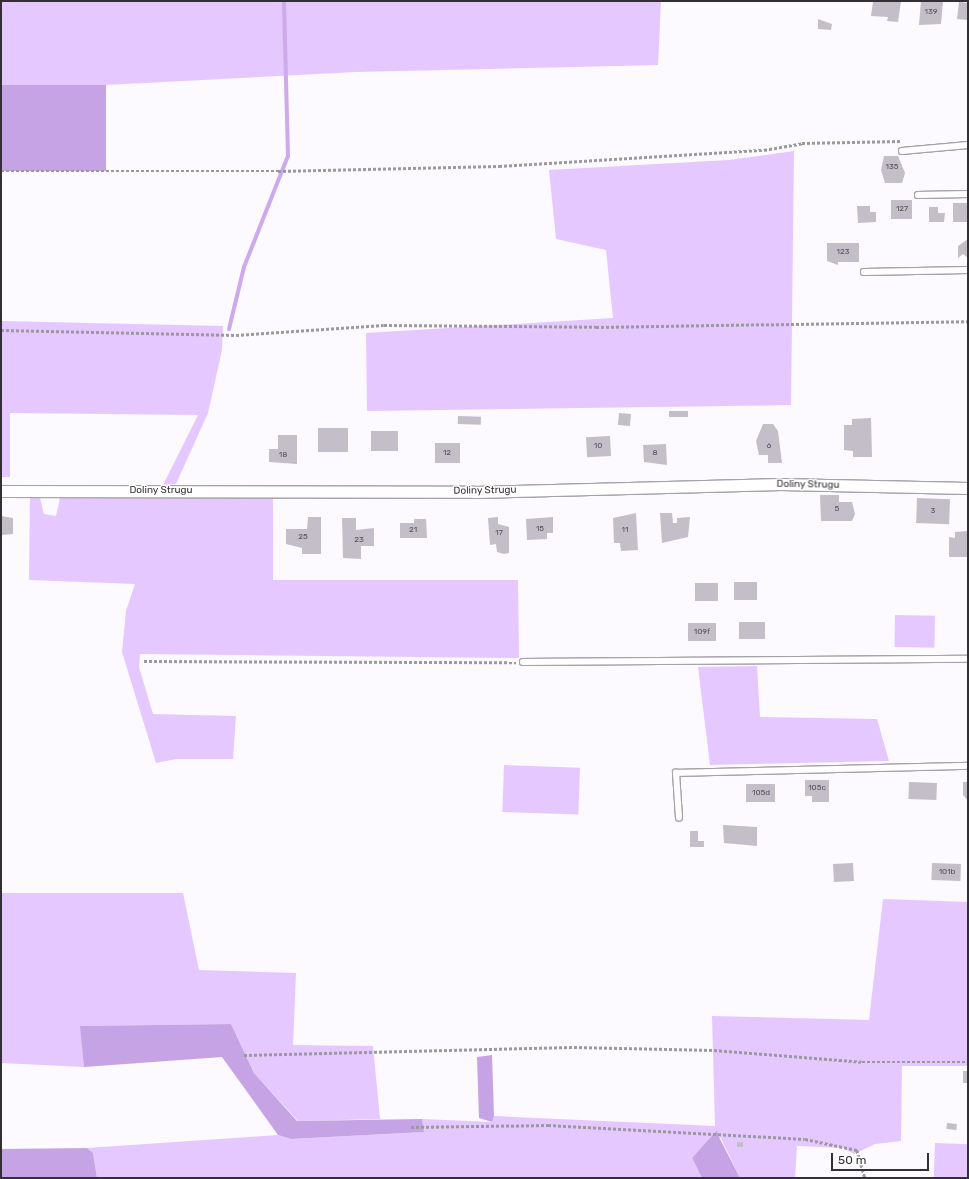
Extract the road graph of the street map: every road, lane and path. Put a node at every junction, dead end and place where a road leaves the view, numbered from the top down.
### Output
1 (905, 141) dead end
2 (968, 145) edge
3 (902, 151) dead end
4 (1, 171) edge
5 (968, 194) edge
6 (918, 196) dead end
7 (968, 270) edge
8 (864, 272) dead end
9 (968, 321) edge
10 (1, 330) edge
11 (968, 488) edge
12 (1, 491) edge
13 (968, 659) edge
14 (144, 661) dead end
15 (523, 662) joint
16 (968, 766) edge
17 (679, 818) dead end
18 (244, 1055) dead end
19 (968, 1062) edge
20 (411, 1127) dead end
21 (865, 1178) edge

1 - 4 path
2 - 3 lane
5 - 6 lane
7 - 8 lane
9 - 10 path
11 - 12 street, Doliny Strugu
13 - 15 lane
14 - 15 path
16 - 17 lane
18 - 19 path
20 - 21 path

